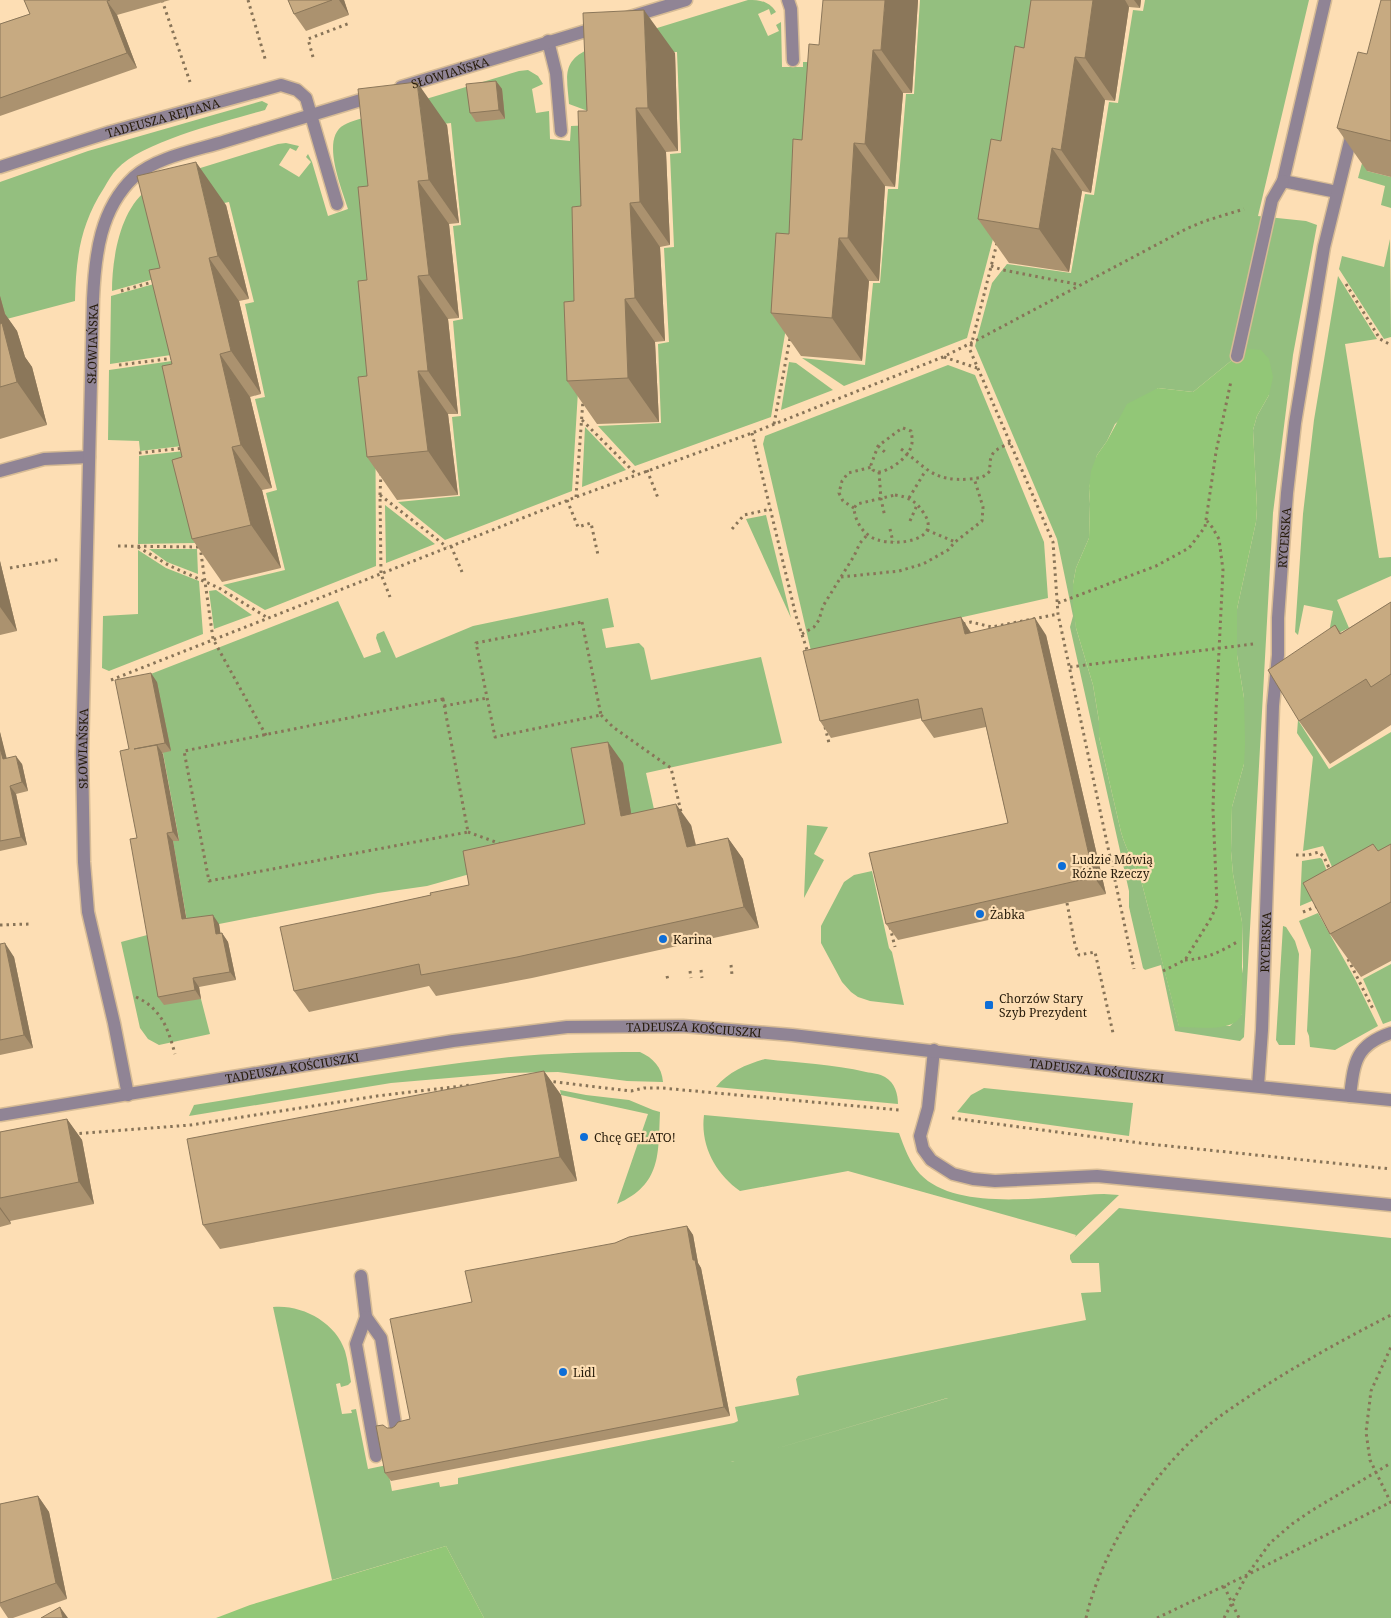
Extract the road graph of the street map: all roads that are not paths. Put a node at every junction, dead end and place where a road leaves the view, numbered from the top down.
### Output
1 (686, 0) edge
2 (788, 0) edge
3 (1325, 0) edge
4 (548, 41) junction
5 (793, 60) dead end
6 (310, 115) junction
7 (1356, 115) edge
8 (561, 132) dead end
9 (0, 167) edge
10 (1283, 181) junction
11 (1337, 192) junction
12 (337, 204) dead end
13 (1237, 356) road end
14 (90, 457) junction
15 (0, 471) edge
16 (1278, 655) junction
17 (1292, 656) edge
18 (1391, 1034) edge
19 (934, 1050) junction
20 (1258, 1086) junction
21 (128, 1095) junction
22 (1350, 1096) junction
23 (1391, 1100) edge
24 (0, 1116) edge
25 (1391, 1205) edge
26 (361, 1276) dead end
27 (366, 1317) junction
28 (396, 1429) edge
29 (376, 1456) dead end

1 - 4 street, SŁOWIAŃSKA
2 - 5 street
3 - 10 street
4 - 6 street, SŁOWIAŃSKA
4 - 8 street
6 - 9 street, TADEUSZA REJTANA
6 - 12 street, TADEUSZA REJTANA
6 - 14 street, SŁOWIAŃSKA
7 - 11 street, RYCERSKA
10 - 11 street
10 - 13 street
11 - 16 street, RYCERSKA
14 - 15 street
14 - 21 street, SŁOWIAŃSKA
16 - 17 street
16 - 20 street, RYCERSKA
18 - 22 street
19 - 20 street, TADEUSZA KOŚCIUSZKI
19 - 21 street, TADEUSZA KOŚCIUSZKI
19 - 25 street
20 - 22 street, TADEUSZA KOŚCIUSZKI
21 - 24 street, TADEUSZA KOŚCIUSZKI
22 - 23 street, TADEUSZA KOŚCIUSZKI
26 - 27 street
27 - 28 street
27 - 29 street

